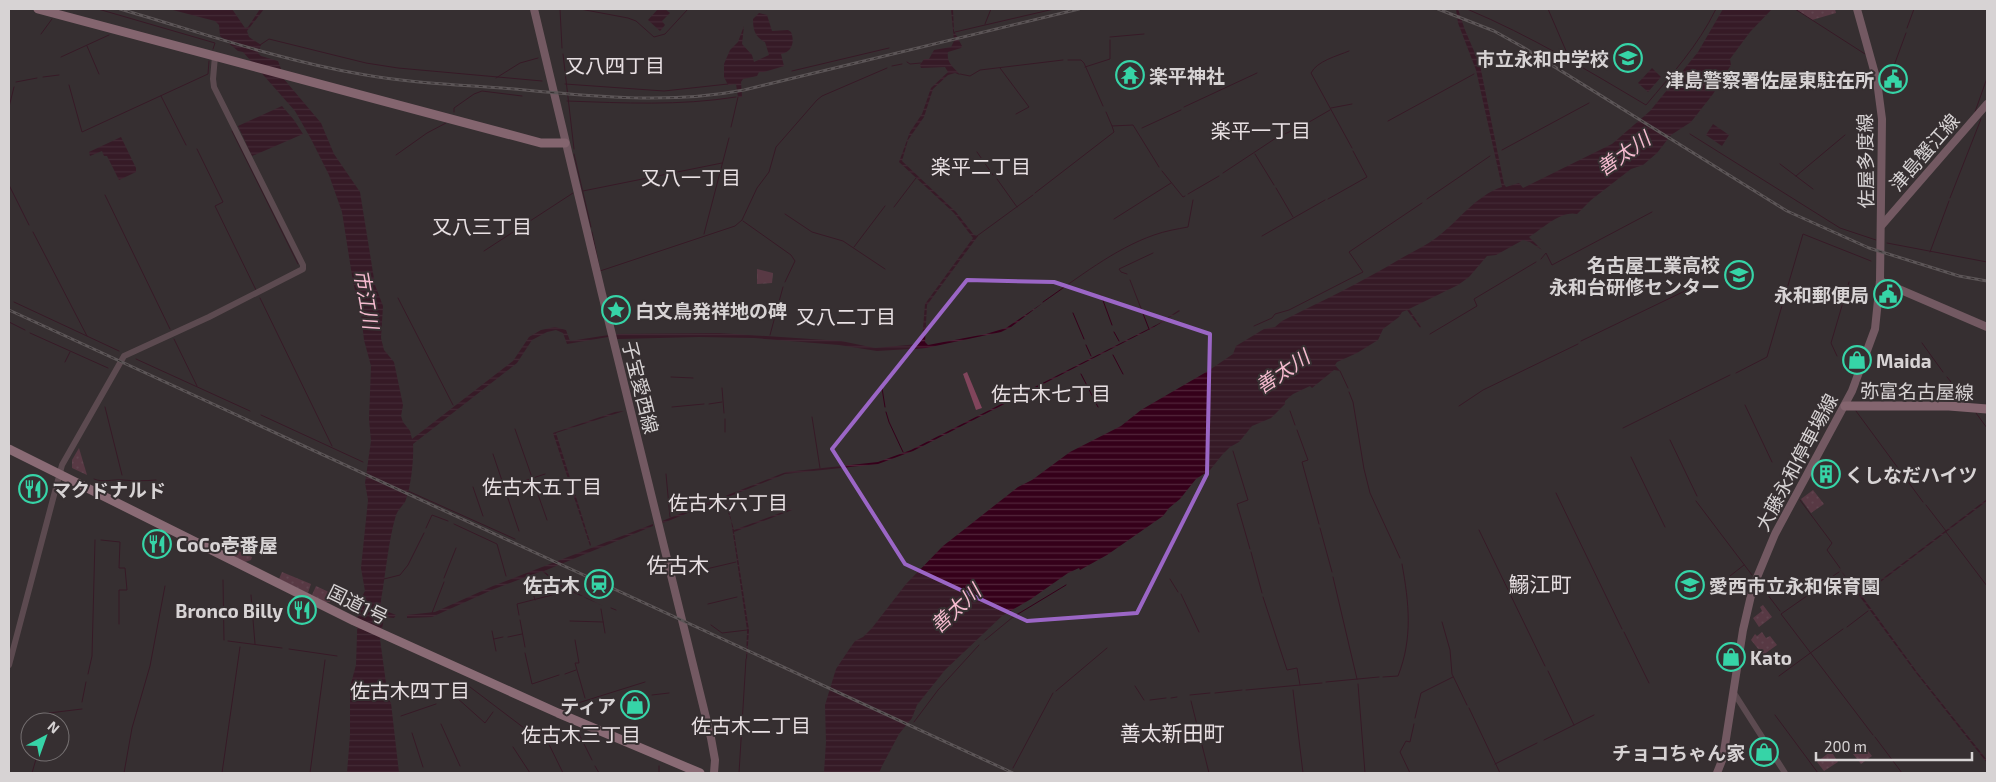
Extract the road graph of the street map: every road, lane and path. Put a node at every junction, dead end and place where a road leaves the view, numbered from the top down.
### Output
1 (38, 9) edge
2 (534, 9) edge
3 (1857, 9) edge
4 (215, 56) junction
5 (1987, 104) edge
6 (565, 143) junction
7 (1882, 225) junction
8 (1880, 281) junction
9 (1987, 327) edge
10 (1845, 406) junction
11 (1987, 410) edge
12 (9, 449) edge
13 (60, 474) junction
14 (9, 664) edge
15 (1734, 694) junction
16 (700, 773) edge
17 (714, 773) edge
18 (1717, 773) edge
19 (1785, 773) edge

1 - 4 main road
2 - 6 main road, 子宝愛西線
3 - 7 main road, 佐屋多度線
4 - 6 main road
4 - 13 street
5 - 7 main road, 津島蟹江線
6 - 17 main road, 子宝愛西線
7 - 8 main road
8 - 9 main road
8 - 10 main road, 大藤永和停車場線
10 - 11 main road, 弥富名古屋線
10 - 15 main road, 大藤永和停車場線
12 - 13 highway, 国道1号
13 - 14 street
13 - 16 highway, 国道1号
15 - 18 main road, 大藤永和停車場線
15 - 19 street

